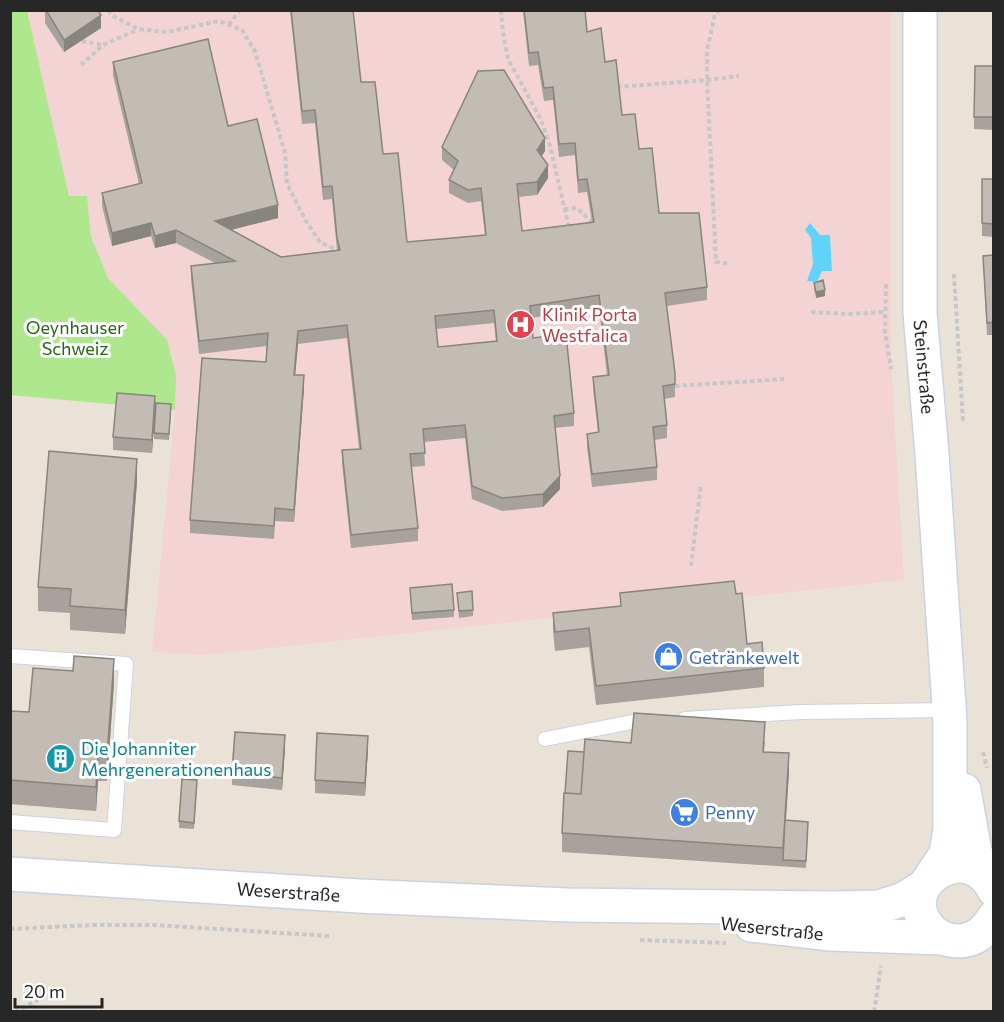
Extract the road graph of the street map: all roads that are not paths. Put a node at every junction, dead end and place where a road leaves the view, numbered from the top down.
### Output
1 (920, 10) edge
2 (10, 656) edge
3 (950, 716) junction
4 (545, 739) dead end
5 (10, 822) edge
6 (10, 874) edge
7 (928, 881) junction
8 (990, 884) edge
9 (568, 905) junction
10 (993, 917) edge
11 (968, 940) edge

1 - 3 main road, Steinstraße
2 - 5 lane
3 - 4 lane
3 - 7 main road, Steinstraße
3 - 8 main road, Steinstraße
6 - 9 main road, Weserstraße
7 - 8 main road, Weserstraße
7 - 9 main road, Weserstraße
7 - 11 main road
9 - 11 main road, Weserstraße
10 - 11 main road

